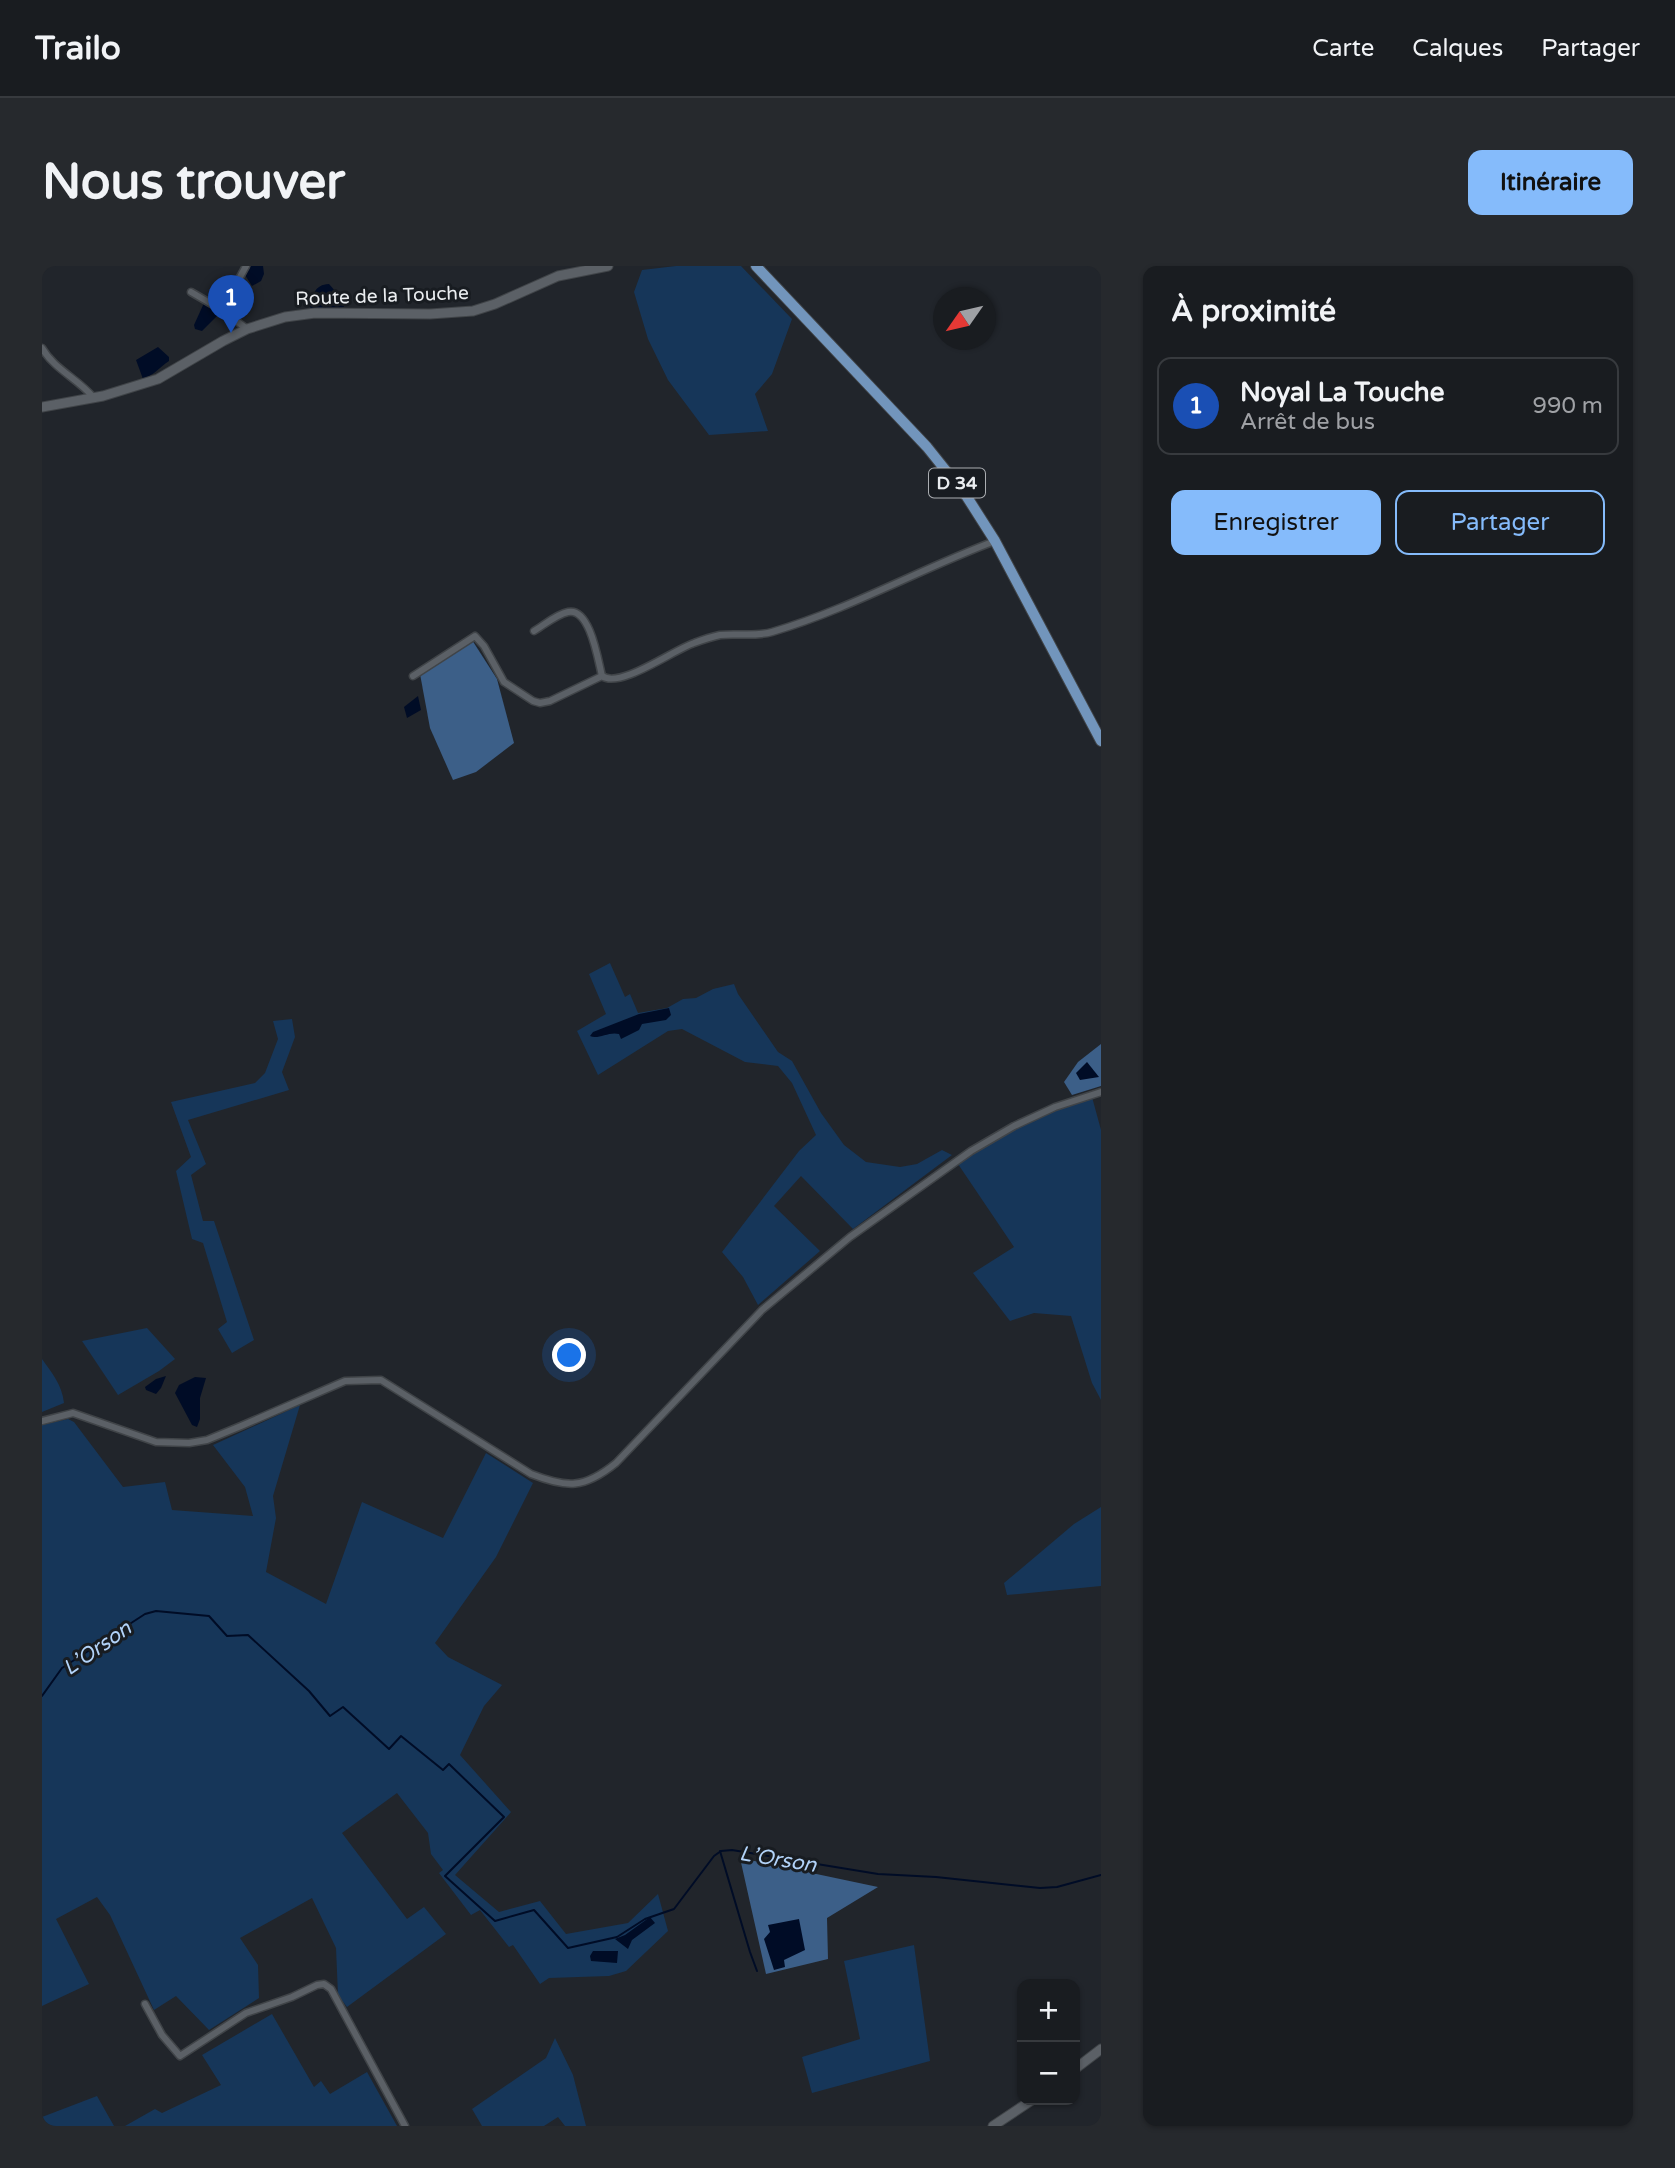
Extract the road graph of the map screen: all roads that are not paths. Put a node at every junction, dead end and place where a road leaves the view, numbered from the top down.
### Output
1 (246, 266) edge
2 (608, 266) edge
3 (756, 266) edge
4 (191, 292) dead end
5 (222, 310) junction
6 (247, 329) junction
7 (42, 348) edge
8 (93, 397) junction
9 (42, 407) edge
10 (995, 541) junction
11 (534, 631) dead end
12 (413, 676) dead end
13 (602, 676) junction
14 (1101, 741) edge
15 (1101, 1092) edge
16 (42, 1420) edge
17 (145, 2004) dead end
18 (1101, 2049) edge
19 (1080, 2065) edge
20 (1024, 2105) edge
21 (405, 2126) edge
22 (993, 2126) edge

1 - 5 street
2 - 6 street, Route de la Touche
3 - 10 main road, D 34
4 - 5 street
5 - 6 street
6 - 8 street, Route de la Touche
7 - 8 street
8 - 9 street, Route de la Touche
10 - 13 street
10 - 14 main road, D 34
11 - 13 street
12 - 13 street
15 - 16 street
17 - 21 street
18 - 19 street
20 - 22 street

